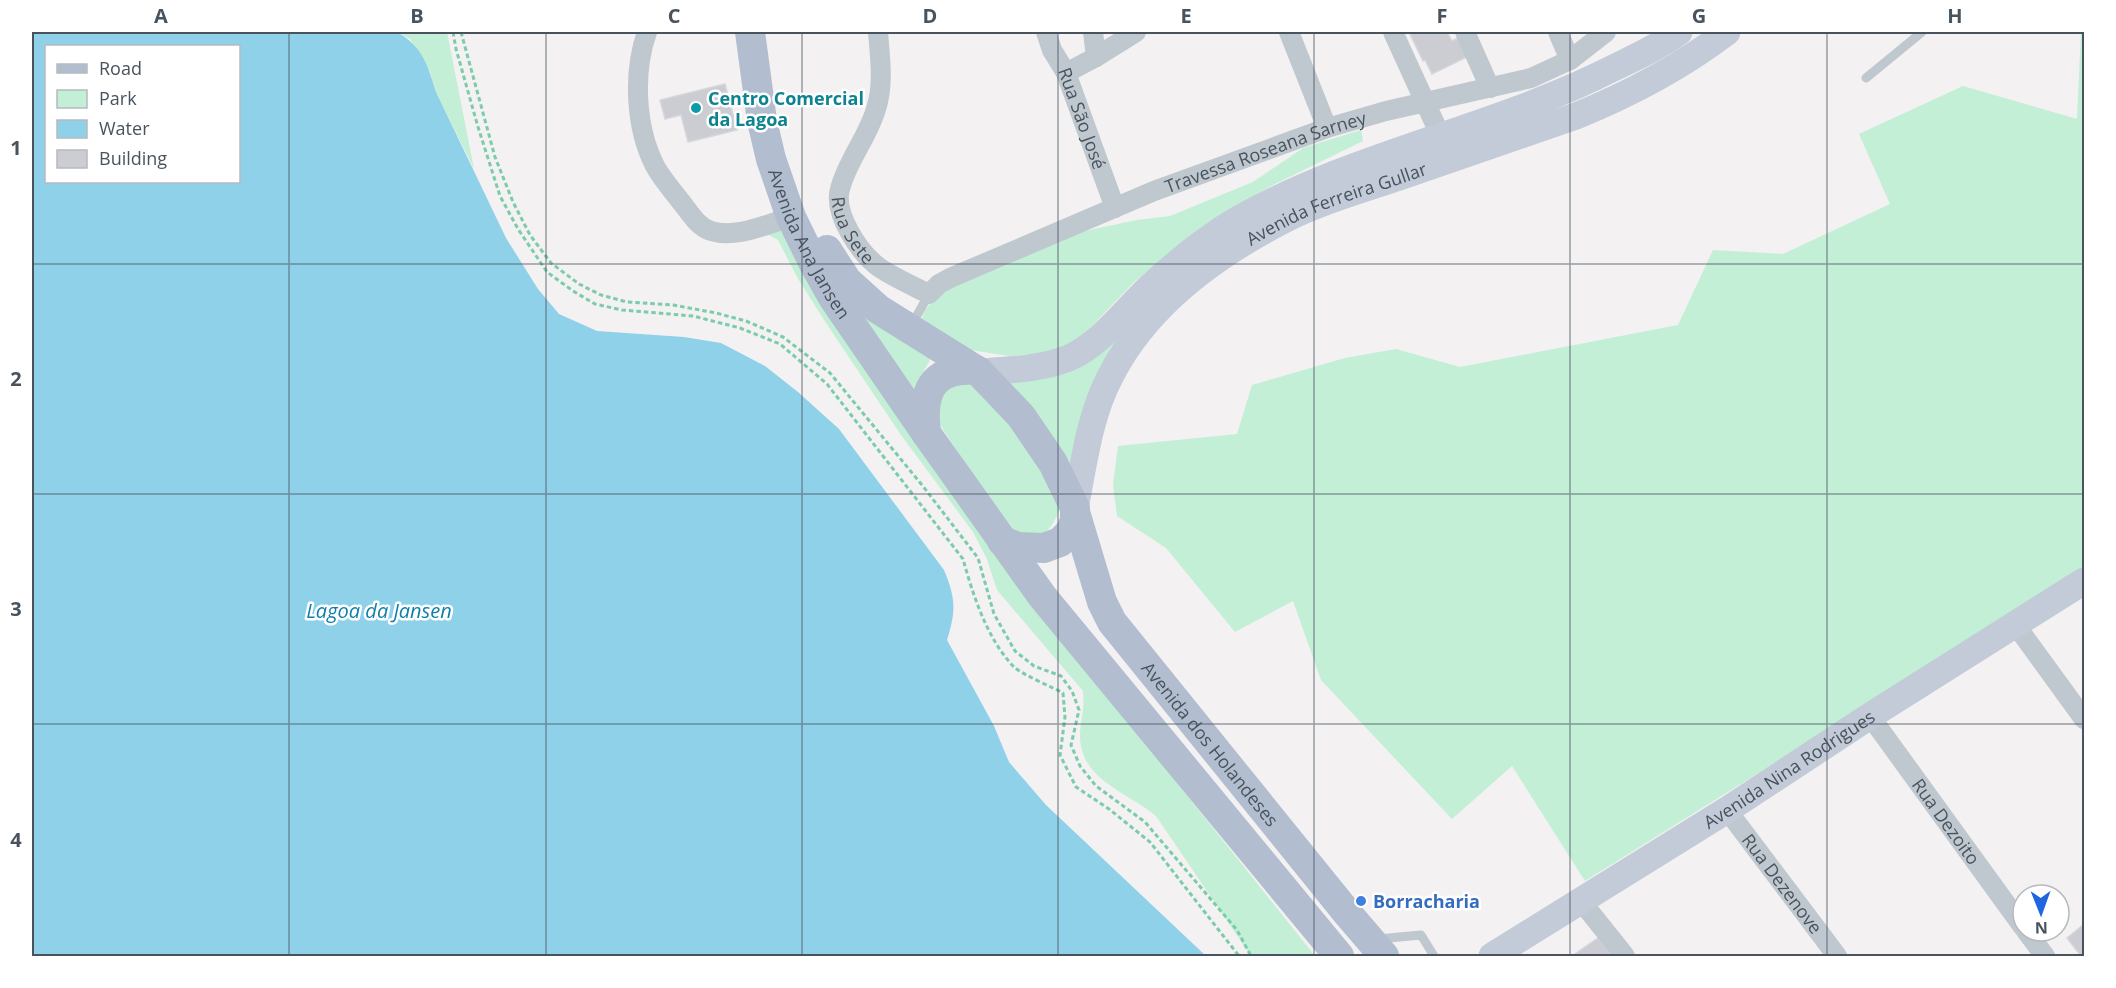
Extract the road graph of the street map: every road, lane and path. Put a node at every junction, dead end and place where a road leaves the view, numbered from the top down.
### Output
1 (453, 32) edge
2 (461, 32) edge
3 (647, 32) edge
4 (750, 32) edge
5 (768, 32) edge
6 (878, 32) edge
7 (1046, 32) edge
8 (1093, 32) edge
9 (1136, 32) edge
10 (1289, 32) edge
11 (1394, 32) edge
12 (1465, 32) edge
13 (1558, 32) edge
14 (1606, 32) edge
15 (1727, 32) edge
16 (1922, 32) edge
17 (1672, 34) edge
18 (1096, 57) junction
19 (1570, 60) junction
20 (1066, 73) junction
21 (1866, 78) dead end
22 (1490, 88) junction
23 (1424, 102) junction
24 (1327, 128) junction
25 (1440, 137) junction
26 (1420, 157) junction
27 (1115, 208) junction
28 (791, 217) junction
29 (929, 294) junction
30 (910, 329) junction
31 (978, 371) junction
32 (926, 433) junction
33 (1075, 510) junction
34 (1002, 541) junction
35 (2085, 581) edge
36 (2015, 624) junction
37 (1870, 716) junction
38 (2085, 719) edge
39 (1199, 785) junction
40 (1727, 810) junction
41 (1581, 901) junction
42 (2011, 910) edge
43 (2035, 943) edge
44 (1370, 951) edge
45 (1239, 957) edge
46 (1251, 957) edge
47 (1339, 957) edge
48 (1434, 957) edge
49 (1492, 957) edge
50 (1625, 957) edge
51 (1837, 957) edge
52 (2045, 957) edge

1 - 45 path
2 - 46 path
3 - 28 street
4 - 28 main road, Avenida Ana Jansen
5 - 30 main road, Avenida Ana Jansen
6 - 29 street, Rua Sete
7 - 20 street, Rua São José
8 - 18 street
9 - 18 street
10 - 24 street
11 - 23 street
12 - 22 street
13 - 19 street
14 - 19 street, Travessa Roseana Sarney
15 - 26 main road, Avenida Ferreira Gullar
16 - 21 lane
17 - 25 main road, Avenida Ferreira Gullar
18 - 20 street
19 - 22 street, Travessa Roseana Sarney
20 - 27 street, Rua São José
22 - 23 street, Travessa Roseana Sarney
23 - 24 street, Travessa Roseana Sarney
23 - 25 street
24 - 27 street, Travessa Roseana Sarney
25 - 26 main road, Avenida Ferreira Gullar
26 - 31 main road, Avenida Ferreira Gullar
26 - 33 main road, Avenida Ferreira Gullar
27 - 29 street, Travessa Roseana Sarney
28 - 32 main road, Avenida Ana Jansen
29 - 30 lane
30 - 31 main road, Avenida Ana Jansen
31 - 32 main road
31 - 33 main road, Avenida dos Holandeses
32 - 34 main road, Avenida Ana Jansen
33 - 34 main road
33 - 44 main road, Avenida dos Holandeses
34 - 39 main road, Avenida dos Holandeses
35 - 36 main road, Avenida Nina Rodrigues
36 - 37 main road, Avenida Nina Rodrigues
36 - 38 street
37 - 40 main road, Avenida Nina Rodrigues
37 - 42 street, Rua Dezoito
39 - 44 main road
39 - 47 main road, Avenida dos Holandeses
40 - 41 main road, Avenida Nina Rodrigues
40 - 51 street, Rua Dezenove
41 - 49 main road, Avenida Nina Rodrigues
41 - 50 street
43 - 52 street
44 - 48 lane

